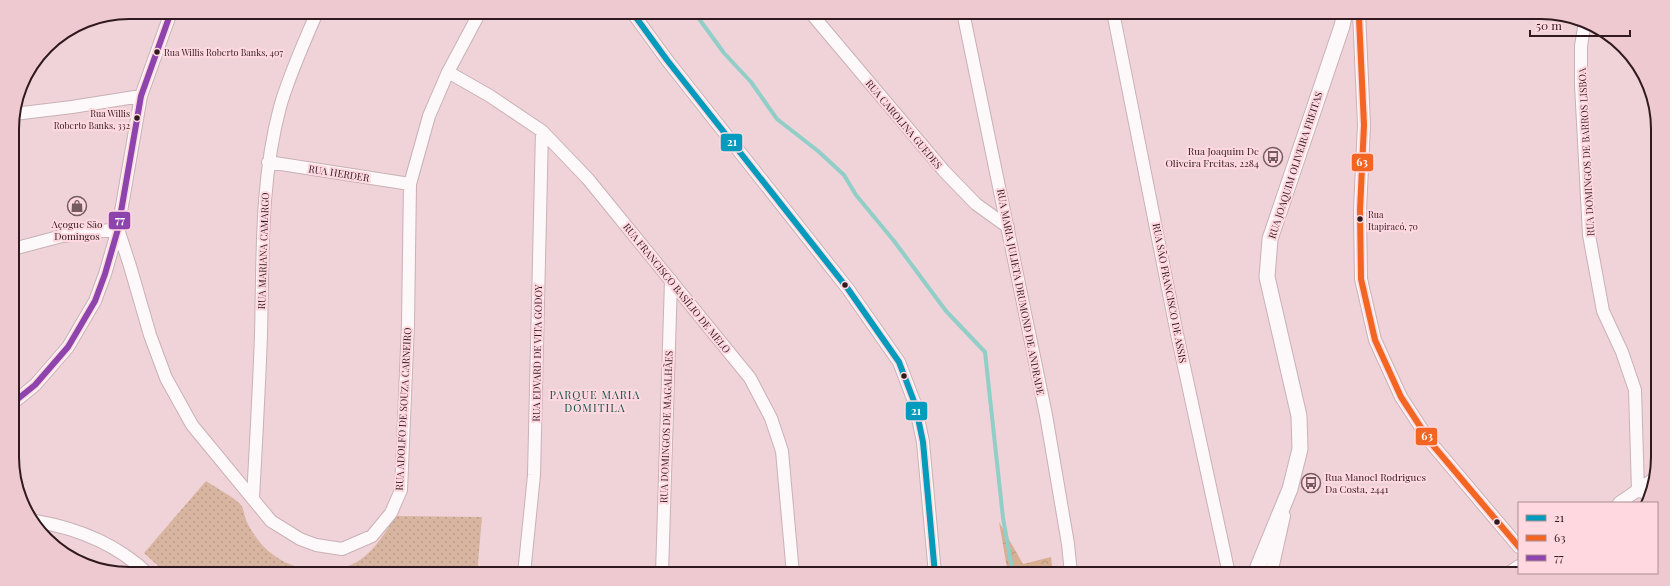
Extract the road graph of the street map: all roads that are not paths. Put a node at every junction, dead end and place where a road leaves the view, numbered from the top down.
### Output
1 (168, 19) edge
2 (314, 19) edge
3 (476, 19) edge
4 (637, 19) edge
5 (816, 19) edge
6 (964, 19) edge
7 (1114, 19) edge
8 (1344, 19) edge
9 (1359, 19) edge
10 (1584, 28) edge
11 (448, 72) junction
12 (141, 96) junction
13 (20, 113) edge
14 (542, 131) junction
15 (268, 162) junction
16 (410, 184) junction
17 (1008, 227) junction
18 (118, 229) junction
19 (19, 247) edge
20 (671, 280) junction
21 (19, 398) edge
22 (1648, 484) edge
23 (1290, 489) junction
24 (1638, 491) junction
25 (1645, 492) edge
26 (253, 498) junction
27 (1621, 502) edge
28 (40, 522) edge
29 (1518, 546) edge
30 (140, 567) edge
31 (525, 567) edge
32 (662, 567) edge
33 (792, 567) edge
34 (934, 567) edge
35 (1070, 567) edge
36 (1228, 567) edge
37 (1258, 567) edge
38 (1273, 567) edge

1 - 12 street
2 - 15 street, RUA MARIANA CAMARGO
3 - 11 street, RUA ADOLFO DE SOUZA CARNEIRO
4 - 34 street
5 - 17 street, RUA CAROLINA GUEDES
6 - 17 street, RUA MARIA JULIETA DRUMOND DE ANDRADE
7 - 36 street, RUA SÃO FRANCISCO DE ASSIS
8 - 23 street, RUA JOAQUIM OLIVEIRA FREITAS
9 - 29 street
10 - 24 street, RUA DOMINGOS DE BARROS LISBOA
11 - 14 street, RUA FRANCISCO BASÍLIO DE MELO
11 - 16 street, RUA ADOLFO DE SOUZA CARNEIRO
12 - 13 street
12 - 18 street
14 - 20 street, RUA FRANCISCO BASÍLIO DE MELO
14 - 31 street, RUA EDVARD DE VITA GODOY
15 - 16 street, RUA HERDER
15 - 26 street, RUA MARIANA CAMARGO
16 - 26 street, RUA ADOLFO DE SOUZA CARNEIRO
17 - 35 street, RUA MARIA JULIETA DRUMOND DE ANDRADE
18 - 19 street
18 - 21 street
18 - 26 street, RUA ADOLFO DE SOUZA CARNEIRO
20 - 32 street, RUA DOMINGOS DE MAGALHÃES
20 - 33 street, RUA FRANCISCO BASÍLIO DE MELO
22 - 24 street
23 - 37 street, RUA JOAQUIM OLIVEIRA FREITAS
23 - 38 street
24 - 25 street
24 - 27 street
28 - 30 street

